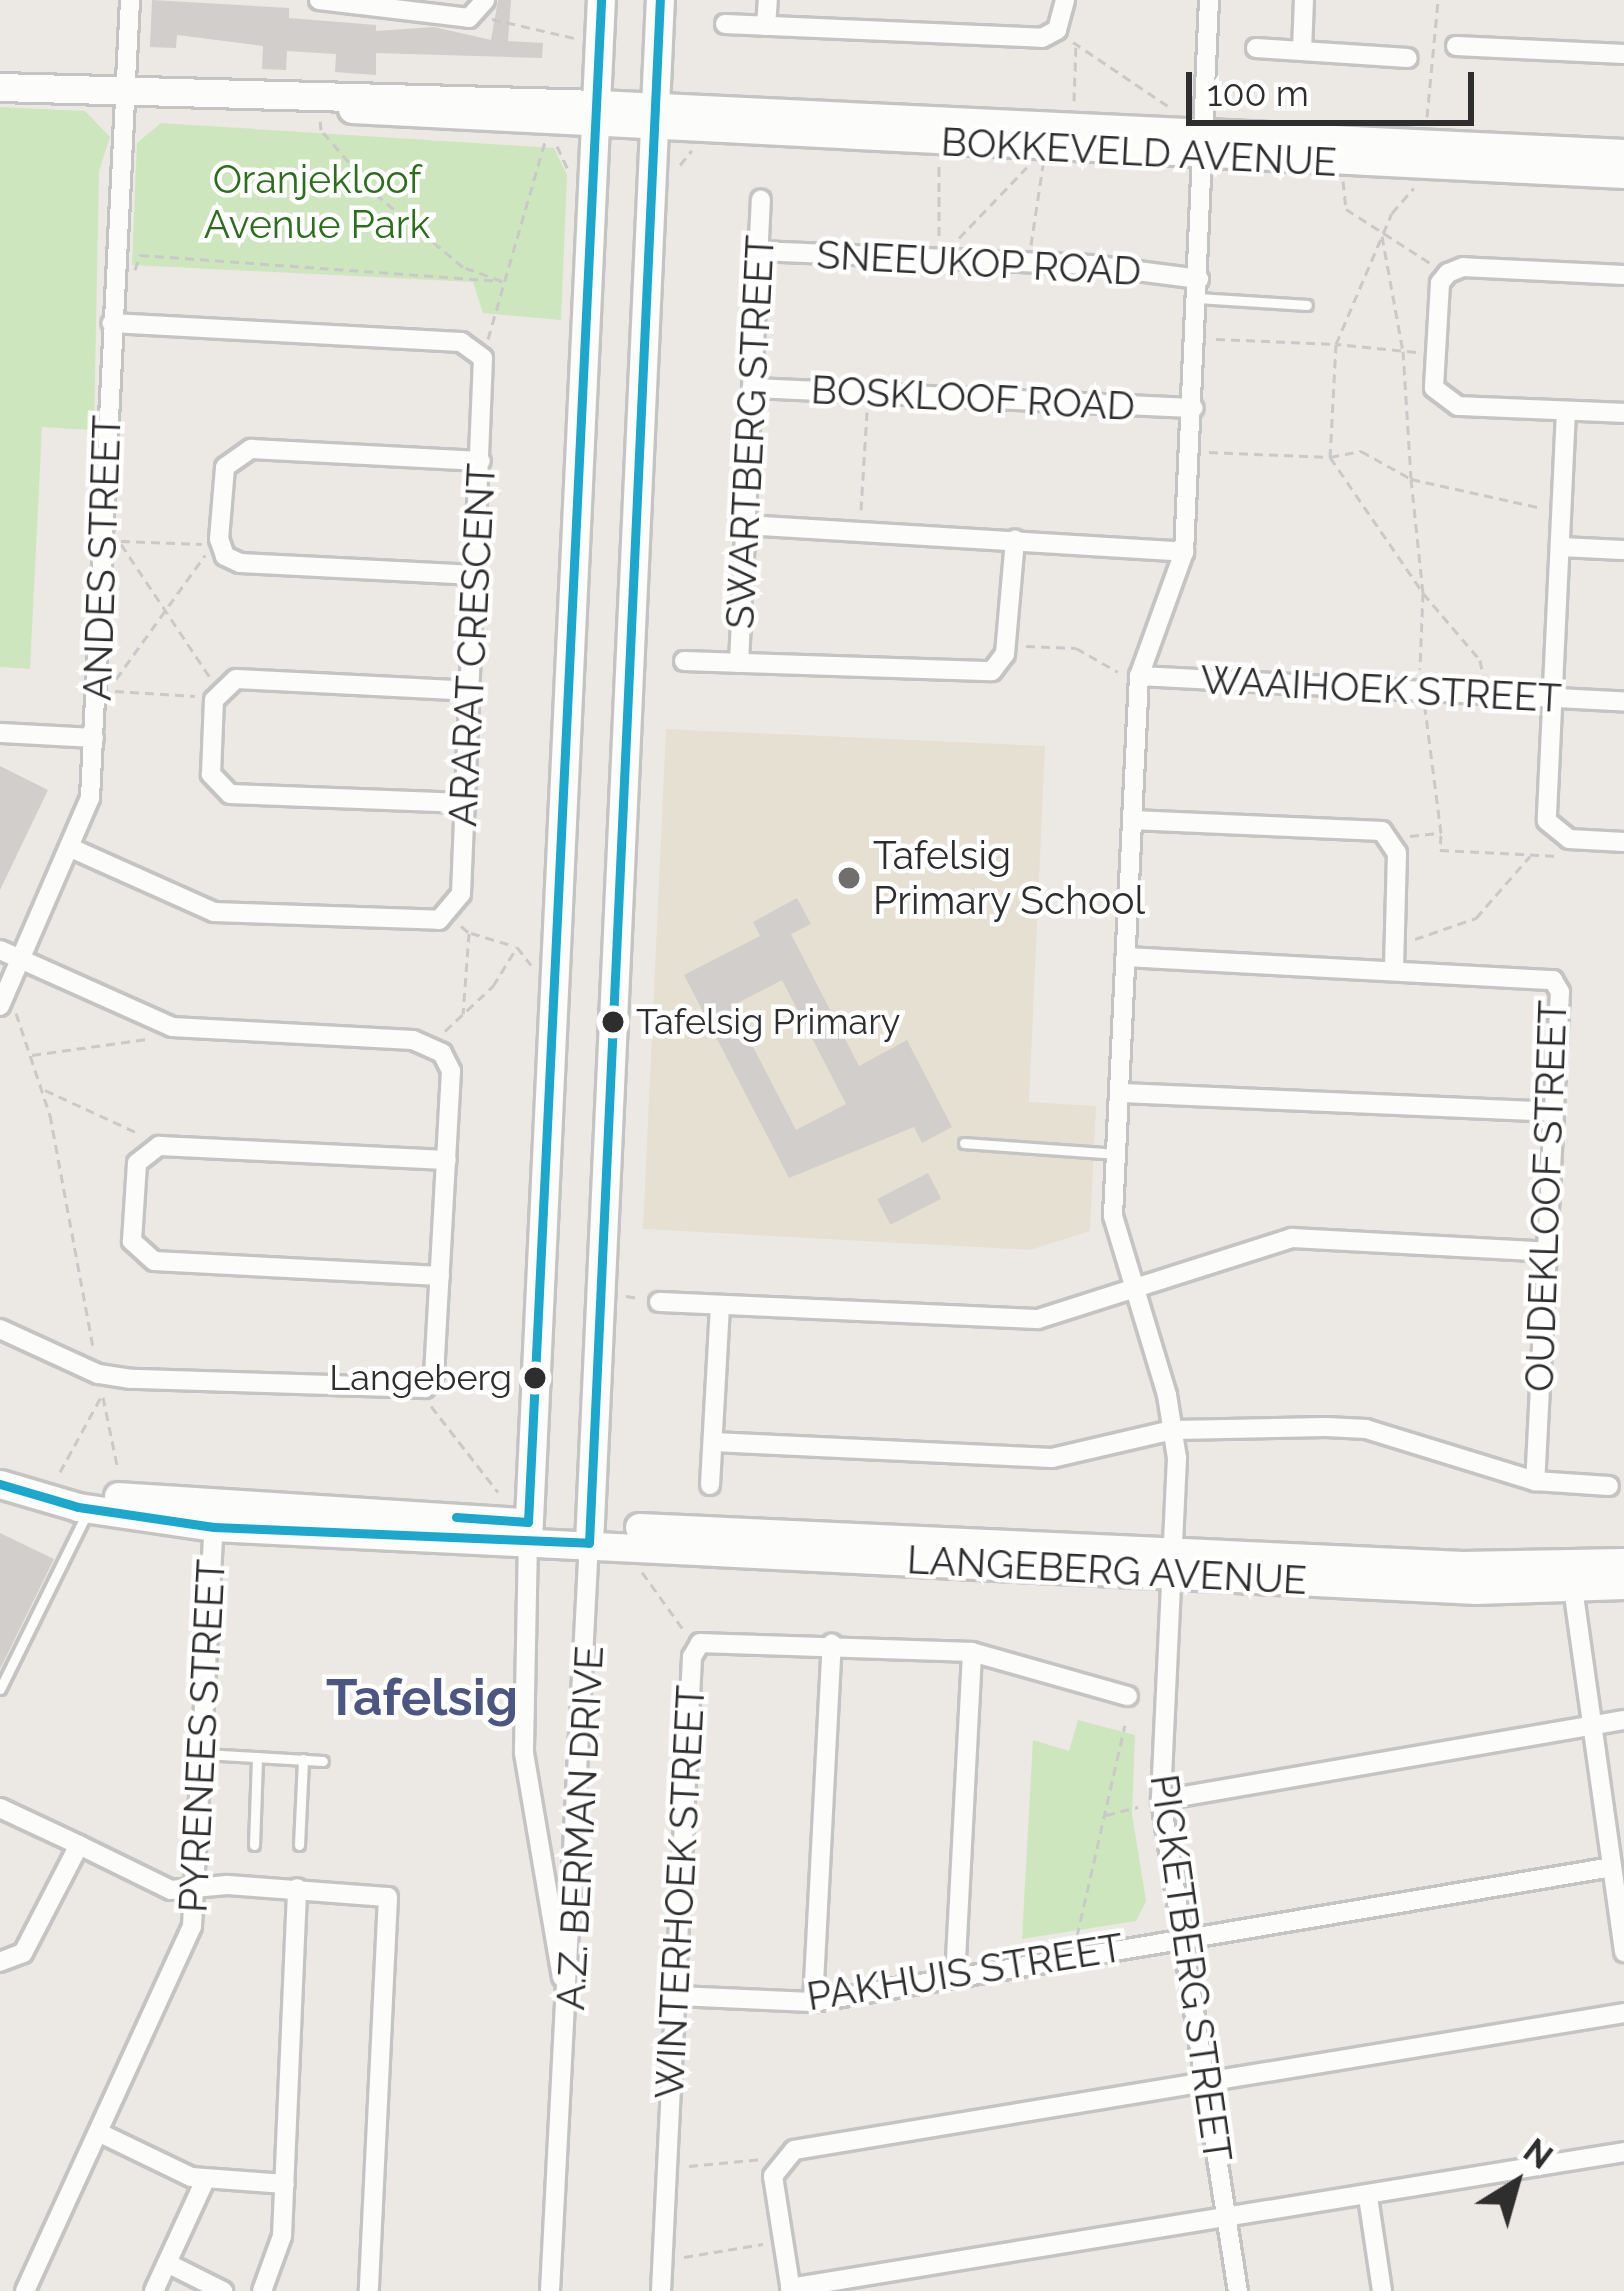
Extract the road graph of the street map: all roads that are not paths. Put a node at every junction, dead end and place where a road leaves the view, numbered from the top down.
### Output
1 (130, 0) edge
2 (320, 0) edge
3 (601, 0) edge
4 (660, 0) edge
5 (768, 0) edge
6 (1065, 0) edge
7 (1209, 0) edge
8 (1304, 0) edge
9 (482, 7) edge
10 (725, 24) dead end
11 (766, 26) junction
12 (1456, 46) dead end
13 (1256, 48) dead end
14 (1302, 51) junction
15 (1624, 54) edge
16 (1408, 58) dead end
17 (0, 87) edge
18 (126, 92) junction
19 (319, 102) junction
20 (597, 115) junction
21 (654, 118) junction
22 (1203, 144) junction
23 (1624, 153) edge
24 (1426, 154) junction
25 (1624, 174) edge
26 (760, 200) dead end
27 (758, 250) junction
28 (1624, 275) edge
29 (1199, 288) junction
30 (1307, 304) dead end
31 (112, 323) junction
32 (752, 388) junction
33 (1194, 407) junction
34 (1566, 410) junction
35 (1624, 413) edge
36 (481, 461) junction
37 (746, 525) junction
38 (1015, 539) junction
39 (1560, 547) junction
40 (1624, 550) edge
41 (1184, 552) junction
42 (475, 575) junction
43 (684, 661) dead end
44 (740, 663) junction
45 (1132, 676) junction
46 (470, 691) junction
47 (1555, 698) junction
48 (1624, 701) edge
49 (0, 733) edge
50 (94, 738) junction
51 (464, 803) junction
52 (1132, 820) junction
53 (1624, 842) edge
54 (73, 849) junction
55 (0, 950) edge
56 (1126, 957) junction
57 (21, 960) junction
58 (1394, 967) junction
59 (7, 1006) edge
60 (1120, 1093) junction
61 (1555, 1112) junction
62 (964, 1143) dead end
63 (1117, 1154) junction
64 (447, 1160) junction
65 (1548, 1252) junction
66 (440, 1276) junction
67 (1133, 1289) junction
68 (658, 1302) dead end
69 (721, 1305) junction
70 (0, 1329) edge
71 (1172, 1430) junction
72 (713, 1442) junction
73 (0, 1466) edge
74 (1535, 1481) junction
75 (0, 1484) edge
76 (710, 1485) dead end
77 (1609, 1486) dead end
78 (89, 1509) junction
79 (214, 1516) junction
80 (528, 1531) junction
81 (589, 1534) junction
82 (1174, 1562) junction
83 (1624, 1562) edge
84 (1572, 1577) junction
85 (1624, 1585) edge
86 (832, 1644) junction
87 (972, 1652) junction
88 (0, 1689) edge
89 (1128, 1696) dead end
90 (1624, 1720) edge
91 (1588, 1723) junction
92 (204, 1754) junction
93 (256, 1756) junction
94 (303, 1760) junction
95 (323, 1761) dead end
96 (1161, 1800) junction
97 (0, 1808) edge
98 (254, 1845) dead end
99 (299, 1845) dead end
100 (79, 1846) junction
101 (1612, 1868) junction
102 (297, 1888) junction
103 (198, 1892) junction
104 (1182, 1937) junction
105 (1624, 1952) edge
106 (0, 1963) edge
107 (955, 1978) junction
108 (675, 1996) junction
109 (812, 2002) junction
110 (1624, 2013) edge
111 (569, 2042) junction
112 (1205, 2079) junction
113 (100, 2133) junction
114 (1624, 2152) edge
115 (205, 2180) junction
116 (285, 2184) junction
117 (1369, 2198) junction
118 (1226, 2218) junction
119 (167, 2263) junction
120 (791, 2290) edge
121 (25, 2291) edge
122 (154, 2291) edge
123 (223, 2291) edge
124 (262, 2291) edge
125 (369, 2291) edge
126 (550, 2291) edge
127 (661, 2291) edge
128 (1238, 2291) edge
129 (1382, 2291) edge

1 - 18 street, ANDES STREET
2 - 9 street
3 - 20 street, A.Z. BERMAN DRIVE
4 - 21 street, A.Z. BERMAN DRIVE
5 - 11 street
6 - 11 street
7 - 22 street, PICKETBERG STREET
8 - 14 street
10 - 11 street
12 - 15 street
13 - 14 street
14 - 16 street
17 - 18 street
18 - 19 street
18 - 31 street, ANDES STREET
19 - 20 street
19 - 20 street
20 - 21 street
20 - 80 street, A.Z. BERMAN DRIVE
21 - 22 street, BOKKEVELD AVENUE
21 - 22 street, BOKKEVELD AVENUE
21 - 81 street, A.Z. BERMAN DRIVE
22 - 24 street, BOKKEVELD AVENUE
22 - 24 street, BOKKEVELD AVENUE
22 - 29 street, PICKETBERG STREET
23 - 24 street, BOKKEVELD AVENUE
24 - 25 street, BOKKEVELD AVENUE
26 - 27 street, SWARTBERG STREET
27 - 29 street, SNEEUKOP ROAD
27 - 32 street, SWARTBERG STREET
28 - 34 street
29 - 30 lane
29 - 33 street, PICKETBERG STREET
31 - 36 street, ARARAT CRESCENT
31 - 50 street, ANDES STREET
32 - 33 street, BOSKLOOF ROAD
32 - 37 street, SWARTBERG STREET
33 - 41 street, PICKETBERG STREET
34 - 35 street
34 - 39 street
36 - 42 street, ARARAT CRESCENT
36 - 42 street
37 - 38 street
37 - 44 street, SWARTBERG STREET
38 - 41 street
38 - 44 street
39 - 40 street
39 - 47 street
41 - 45 street, PICKETBERG STREET
42 - 46 street, ARARAT CRESCENT
43 - 44 street
45 - 47 street, WAAIHOEK STREET
45 - 52 street, PICKETBERG STREET
46 - 51 street, ARARAT CRESCENT
46 - 51 street
47 - 48 street, WAAIHOEK STREET
47 - 53 street
49 - 50 street
50 - 54 street, ANDES STREET
51 - 54 street, ARARAT CRESCENT
52 - 56 street, PICKETBERG STREET
52 - 58 street
54 - 57 street, ANDES STREET
55 - 57 street
56 - 58 street, OUDEKLOOF STREET
56 - 60 street, PICKETBERG STREET
57 - 59 street, ANDES STREET
57 - 64 street
58 - 61 street, OUDEKLOOF STREET
60 - 61 street
60 - 63 street, PICKETBERG STREET
61 - 65 street, OUDEKLOOF STREET
62 - 63 lane
63 - 67 street, PICKETBERG STREET
64 - 66 street
64 - 66 street
65 - 67 street
65 - 74 street, OUDEKLOOF STREET
66 - 70 street
67 - 69 street
67 - 71 street, PICKETBERG STREET
68 - 69 street
69 - 72 street
71 - 72 street
71 - 74 street
71 - 82 street, PICKETBERG STREET
72 - 76 street
73 - 79 street
74 - 77 street
75 - 78 street
78 - 79 street
78 - 88 lane
79 - 80 street, LANGEBERG AVENUE
79 - 92 street, PYRENEES STREET
80 - 81 street, LANGEBERG AVENUE
80 - 111 street, A.Z. BERMAN DRIVE
81 - 82 street, LANGEBERG AVENUE
81 - 111 street, A.Z. BERMAN DRIVE
82 - 84 street, LANGEBERG AVENUE
82 - 96 street, PICKETBERG STREET
83 - 84 street, LANGEBERG AVENUE
84 - 85 street, LANGEBERG AVENUE
84 - 91 street
86 - 87 street, WINTERHOEK STREET
86 - 108 street, WINTERHOEK STREET
86 - 109 street
87 - 89 street, WINTERHOEK STREET
87 - 107 street
90 - 91 street
91 - 96 street
91 - 101 street
92 - 93 lane
92 - 103 street, PYRENEES STREET
93 - 94 lane
93 - 98 lane
94 - 95 lane
94 - 99 lane
96 - 104 street, PICKETBERG STREET
97 - 100 street
100 - 103 street
100 - 106 street
101 - 104 street, PAKHUIS STREET
101 - 105 street
102 - 103 street
102 - 116 street
102 - 125 street
103 - 113 street, PYRENEES STREET
104 - 107 street, PAKHUIS STREET
104 - 112 street, PICKETBERG STREET
107 - 109 street, PAKHUIS STREET
108 - 109 street, PAKHUIS STREET
108 - 127 street, WINTERHOEK STREET
110 - 112 street
111 - 126 street
112 - 118 street, PICKETBERG STREET
112 - 120 street
113 - 115 street
113 - 121 street, PYRENEES STREET
114 - 117 street
115 - 116 street
115 - 119 street
116 - 124 street
117 - 118 street
117 - 129 street
118 - 120 street
118 - 128 street, PICKETBERG STREET
119 - 122 street
119 - 123 street

